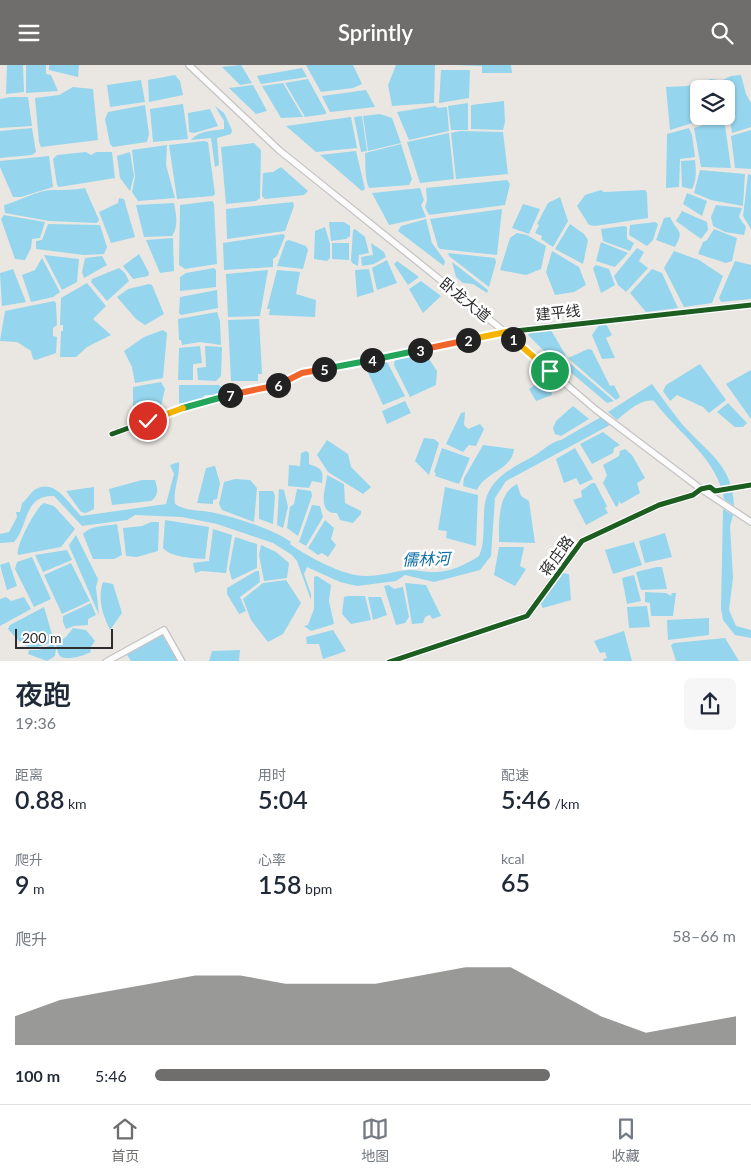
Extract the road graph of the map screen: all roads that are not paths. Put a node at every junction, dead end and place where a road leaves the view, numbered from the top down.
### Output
1 (189, 65) edge
2 (751, 305) edge
3 (506, 332) junction
4 (112, 434) dead end
5 (751, 485) edge
6 (701, 489) junction
7 (751, 523) edge
8 (106, 661) edge
9 (182, 661) edge
10 (389, 661) edge

1 - 3 street, 卧龙大道
2 - 3 street, 建平线
3 - 4 street, 建平线
3 - 6 street, 卧龙大道
5 - 6 street
6 - 7 street, 卧龙大道
6 - 10 street, 蒋庄路
8 - 9 street

